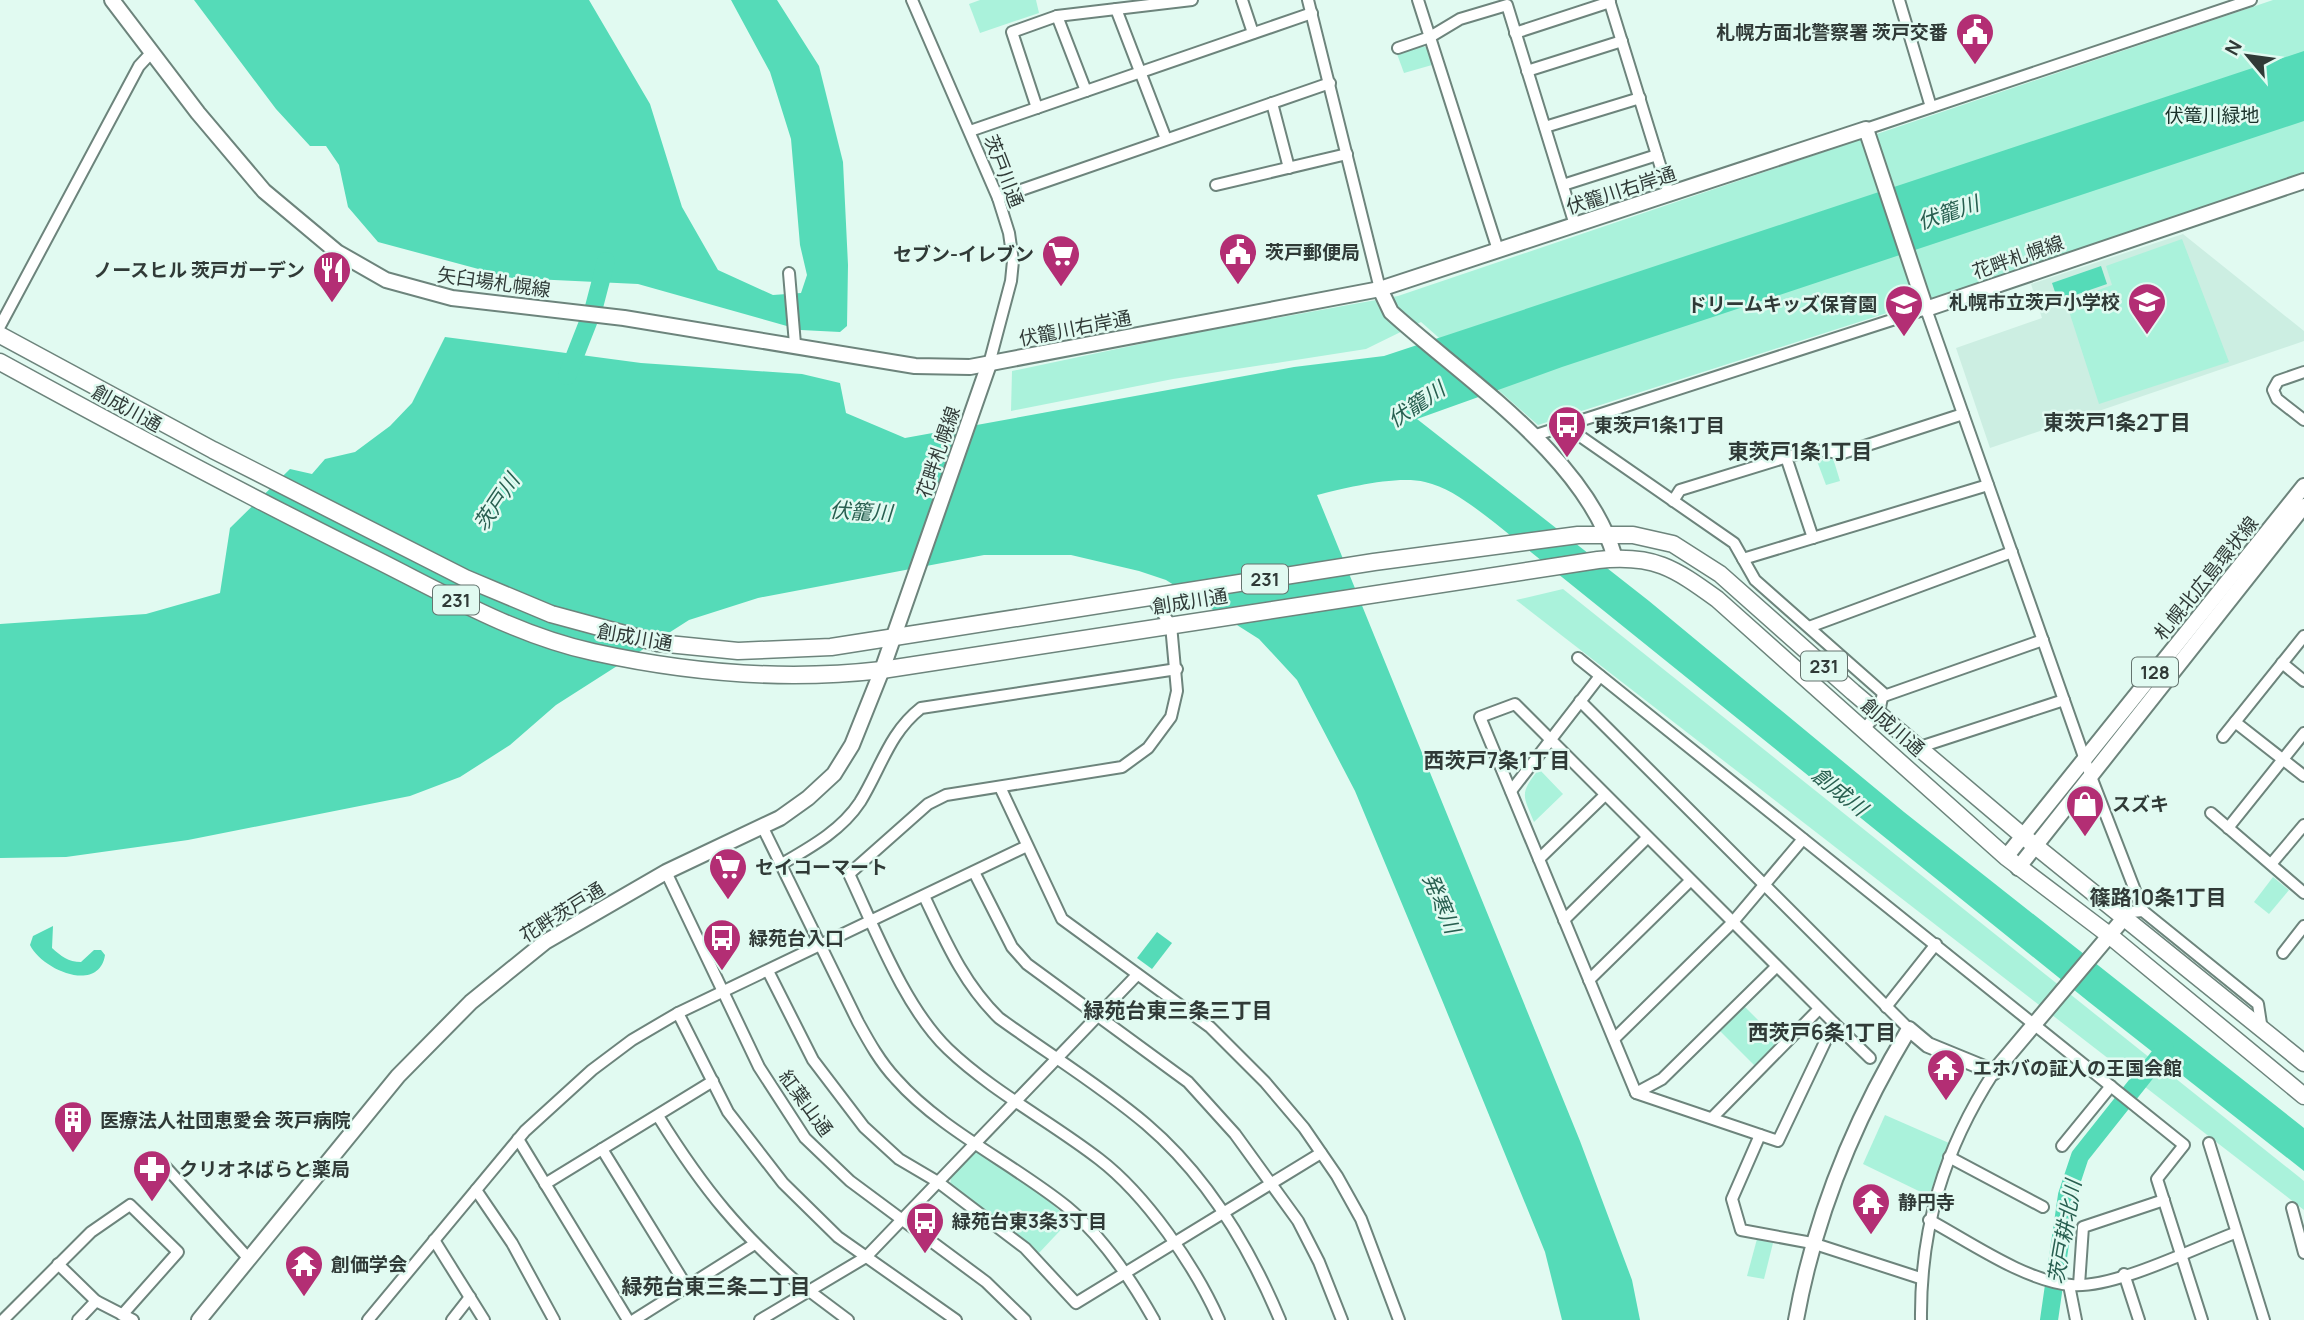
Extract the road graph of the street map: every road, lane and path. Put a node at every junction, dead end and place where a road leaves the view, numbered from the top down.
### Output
1 (112, 0) edge
2 (912, 0) edge
3 (1192, 0) edge
4 (1242, 0) edge
5 (1308, 0) edge
6 (1418, 0) edge
7 (1899, 0) edge
8 (2251, 0) edge
9 (1609, 1) edge
10 (1116, 9) junction
11 (1312, 13) junction
12 (1058, 16) junction
13 (1253, 33) junction
14 (1515, 33) junction
15 (1430, 37) junction
16 (1622, 41) junction
17 (1398, 48) dead end
18 (152, 52) junction
19 (1527, 71) junction
20 (1140, 72) junction
21 (1330, 83) junction
22 (1086, 91) junction
23 (1640, 98) junction
24 (1272, 103) junction
25 (1931, 107) junction
26 (1037, 108) junction
27 (1545, 127) junction
28 (1866, 129) junction
29 (970, 131) junction
30 (1166, 139) junction
31 (1347, 154) junction
32 (1657, 155) junction
33 (1289, 168) junction
34 (2304, 181) edge
35 (1216, 185) dead end
36 (1563, 185) junction
37 (1670, 194) junction
38 (998, 198) junction
39 (1575, 225) junction
40 (1498, 250) junction
41 (789, 273) dead end
42 (1380, 289) junction
43 (1926, 309) junction
44 (0, 326) edge
45 (0, 335) edge
46 (795, 339) junction
47 (0, 362) edge
48 (989, 364) junction
49 (2304, 372) edge
50 (1963, 414) junction
51 (2304, 420) edge
52 (1564, 425) junction
53 (1533, 436) junction
54 (1786, 457) junction
55 (1988, 485) junction
56 (2304, 486) edge
57 (1673, 501) junction
58 (2304, 506) edge
59 (1608, 533) junction
60 (1813, 538) junction
61 (2012, 552) junction
62 (1607, 559) junction
63 (1743, 559) junction
64 (908, 593) joint
65 (1153, 597) junction
66 (1171, 625) junction
67 (1809, 627) junction
68 (2304, 636) edge
69 (893, 638) junction
70 (2043, 640) junction
71 (1578, 658) dead end
72 (2282, 663) junction
73 (1177, 669) junction
74 (882, 670) junction
75 (1600, 676) junction
76 (2304, 681) edge
77 (1884, 695) junction
78 (2064, 700) junction
79 (1580, 701) junction
80 (1879, 712) junction
81 (2235, 722) junction
82 (1864, 729) junction
83 (2304, 733) edge
84 (2223, 737) dead end
85 (1550, 739) junction
86 (1920, 747) junction
87 (2085, 760) junction
88 (2283, 760) junction
89 (2090, 775) junction
90 (2304, 776) edge
91 (1000, 787) junction
92 (1511, 791) junction
93 (1605, 795) junction
94 (2210, 813) dead end
95 (2304, 825) edge
96 (762, 826) junction
97 (2228, 828) junction
98 (1647, 838) junction
99 (1803, 839) junction
100 (2028, 840) junction
101 (1027, 846) junction
102 (1539, 859) junction
103 (2012, 863) junction
104 (2272, 863) junction
105 (780, 865) junction
106 (974, 872) junction
107 (666, 873) junction
108 (1690, 881) junction
109 (1766, 885) junction
110 (2304, 893) edge
111 (924, 896) junction
112 (2143, 911) junction
113 (2124, 918) junction
114 (1564, 920) junction
115 (872, 921) junction
116 (1732, 923) junction
117 (2304, 926) edge
118 (2109, 935) junction
119 (1936, 944) junction
120 (819, 947) junction
121 (2283, 953) dead end
122 (1776, 967) junction
123 (768, 971) junction
124 (1137, 975) junction
125 (1589, 980) junction
126 (723, 993) junction
127 (1886, 1007) junction
128 (1819, 1009) junction
129 (678, 1013) junction
130 (1096, 1017) junction
131 (1834, 1023) junction
132 (2037, 1024) junction
133 (1909, 1029) junction
134 (2262, 1030) junction
135 (1614, 1039) junction
136 (1870, 1058) dead end
137 (1055, 1059) junction
138 (2304, 1063) edge
139 (1994, 1072) junction
140 (713, 1081) junction
141 (2111, 1086) junction
142 (1636, 1093) junction
143 (2304, 1097) edge
144 (1015, 1101) junction
145 (657, 1116) junction
146 (1712, 1118) junction
147 (1760, 1135) junction
148 (518, 1139) junction
149 (975, 1143) junction
150 (2210, 1143) dead end
151 (2062, 1146) dead end
152 (602, 1149) junction
153 (1321, 1153) junction
154 (1949, 1157) junction
155 (162, 1163) dead end
156 (937, 1182) junction
157 (1273, 1183) junction
158 (545, 1184) junction
159 (476, 1190) junction
160 (2164, 1200) junction
161 (2043, 1207) dead end
162 (2292, 1208) dead end
163 (1224, 1214) junction
164 (901, 1219) junction
165 (1929, 1220) junction
166 (2235, 1233) junction
167 (434, 1240) junction
168 (1812, 1242) junction
169 (1174, 1244) junction
170 (753, 1245) junction
171 (2304, 1253) edge
172 (2181, 1254) junction
173 (866, 1257) junction
174 (249, 1259) junction
175 (58, 1264) junction
176 (1125, 1273) junction
177 (2124, 1274) junction
178 (1920, 1278) junction
179 (2071, 1285) junction
180 (687, 1287) junction
181 (807, 1291) junction
182 (470, 1297) junction
183 (96, 1301) junction
184 (122, 1315) junction
185 (3, 1320) edge
186 (78, 1320) edge
187 (134, 1320) edge
188 (199, 1320) edge
189 (368, 1320) edge
190 (452, 1320) edge
191 (484, 1320) edge
192 (554, 1320) edge
193 (628, 1320) edge
194 (635, 1320) edge
195 (760, 1320) edge
196 (848, 1320) edge
197 (956, 1320) edge
198 (1025, 1320) edge
199 (1154, 1320) edge
200 (1219, 1320) edge
201 (1280, 1320) edge
202 (1342, 1320) edge
203 (1399, 1320) edge
204 (1796, 1320) edge
205 (1921, 1320) edge
206 (2076, 1320) edge
207 (2139, 1320) edge
208 (2202, 1320) edge
209 (2264, 1320) edge

1 - 18 main road, 矢臼場札幌線
2 - 29 street, 茨戸川通
3 - 10 street
4 - 13 street
5 - 11 street
6 - 15 street
7 - 25 street
8 - 25 street, 伏籠川右岸通
9 - 14 street
9 - 16 street
10 - 12 street
10 - 20 street
11 - 13 street
11 - 21 street
12 - 22 street
12 - 26 street
13 - 20 street
14 - 15 street
14 - 19 street
15 - 17 street
15 - 40 street
16 - 19 street
16 - 23 street
18 - 44 street
18 - 46 main road, 矢臼場札幌線
19 - 27 street
20 - 22 street
20 - 30 street
21 - 24 street
21 - 31 street
22 - 26 street
23 - 27 street
23 - 32 street
24 - 30 street
24 - 33 street
25 - 28 street, 伏籠川右岸通
26 - 29 street
27 - 36 street
28 - 37 main road, 伏籠川右岸通
28 - 43 main road
29 - 38 street, 茨戸川通
30 - 38 street
31 - 33 street
31 - 42 street
32 - 36 street
32 - 37 street
33 - 35 street
34 - 43 main road, 花畔札幌線
36 - 39 street
37 - 39 main road, 伏籠川右岸通
38 - 48 street, 茨戸川通
39 - 40 main road, 伏籠川右岸通
40 - 42 main road, 伏籠川右岸通
41 - 46 street
42 - 48 main road, 伏籠川右岸通
42 - 53 main road
43 - 50 street
43 - 52 street
45 - 69 highway, 創成川通 / 231
46 - 48 main road, 矢臼場札幌線
47 - 74 highway, 創成川通 / 231
48 - 64 main road, 花畔札幌線
49 - 51 street
50 - 54 street
50 - 55 street
52 - 53 street
52 - 57 street
53 - 59 main road
54 - 57 street
54 - 60 street
55 - 60 street
55 - 61 street
56 - 87 main road, 札幌北広島環状線 / 128
57 - 63 street
58 - 89 main road, 札幌北広島環状線 / 128
59 - 62 main road
59 - 65 highway, 創成川通 / 231
59 - 80 highway, 創成川通 / 231
60 - 63 street
61 - 67 street
61 - 70 street
62 - 66 highway, 創成川通 / 231
62 - 82 highway, 創成川通 / 231
63 - 67 street
64 - 69 main road, 花畔茨戸通
65 - 66 street
65 - 69 highway, 創成川通 / 231
66 - 73 street
66 - 74 highway, 創成川通 / 231
67 - 77 street
68 - 72 street
69 - 74 main road, 花畔茨戸通
70 - 77 street
70 - 78 street
71 - 75 street
72 - 76 street
72 - 81 street
73 - 91 street
73 - 105 street
74 - 96 main road, 花畔茨戸通
75 - 79 street
75 - 99 street
77 - 80 street
78 - 86 street
78 - 87 street
79 - 85 street
79 - 109 street
80 - 82 street
80 - 86 highway, 創成川通 / 231
81 - 84 street
81 - 88 street
82 - 103 highway, 創成川通 / 231
83 - 88 street
85 - 92 street
85 - 92 street
85 - 93 street
86 - 100 highway, 創成川通 / 231
87 - 89 street
87 - 100 main road, 札幌北広島環状線 / 128
88 - 90 street
88 - 97 street
89 - 100 main road, 札幌北広島環状線 / 128
89 - 112 street
91 - 101 street
91 - 115 street
92 - 102 street
93 - 98 street
93 - 102 street
94 - 97 street
95 - 104 street
96 - 105 street
96 - 107 main road, 花畔茨戸通
97 - 104 street
98 - 108 street
98 - 114 street
99 - 109 street
99 - 119 street
100 - 103 main road, 札幌北広島環状線 / 128
100 - 113 highway, 創成川通 / 231
101 - 106 street
101 - 124 street
102 - 114 street
103 - 118 highway, 創成川通 / 231
104 - 110 street
105 - 120 street
106 - 111 street
106 - 130 street
107 - 126 street, 紅葉山通
107 - 174 main road, 花畔茨戸通
108 - 116 street
108 - 125 street
109 - 116 street
109 - 127 street
111 - 115 street
111 - 137 street
112 - 113 street
112 - 134 street
113 - 118 main road
113 - 134 highway, 創成川通 / 231
114 - 125 street
115 - 120 street
115 - 144 street
116 - 122 street
116 - 135 street
117 - 121 street
118 - 132 main road
118 - 143 highway, 創成川通 / 231
119 - 127 street
119 - 132 street
120 - 123 street
120 - 149 street
122 - 128 street
122 - 142 street
123 - 126 street
123 - 156 street
124 - 130 street
124 - 153 street
125 - 135 street
126 - 129 street
126 - 164 street, 紅葉山通
127 - 133 street
128 - 131 street
128 - 146 street
129 - 140 street
129 - 148 street
130 - 137 street
130 - 157 street
131 - 136 street
131 - 147 street
132 - 139 main road
132 - 141 street
133 - 139 main road
133 - 168 main road
134 - 138 highway, 創成川通 / 231
135 - 142 street
137 - 144 street
137 - 163 street
139 - 154 street
140 - 145 street
140 - 173 street
141 - 151 street
141 - 160 street
142 - 146 street
144 - 149 street
144 - 169 street
145 - 152 street
145 - 170 street
146 - 147 street
147 - 168 street
148 - 158 street
148 - 159 street
149 - 156 street
149 - 176 street
150 - 166 street
152 - 158 street
152 - 180 street
153 - 157 street
153 - 203 street
154 - 161 street
154 - 165 street
155 - 174 street
156 - 164 street
156 - 176 street
157 - 163 street
157 - 202 street
158 - 193 street
159 - 167 street
159 - 192 street
160 - 172 street
160 - 179 street
162 - 171 street
163 - 169 street
163 - 201 street
164 - 173 street
164 - 198 street, 紅葉山通
165 - 178 street
165 - 179 street
166 - 172 street
166 - 209 street
167 - 182 street
167 - 189 street
168 - 178 street
168 - 204 main road
169 - 176 street
169 - 200 street
170 - 180 street
170 - 181 street
172 - 177 street
172 - 208 street
173 - 181 street
173 - 197 street
174 - 188 main road, 花畔茨戸通
175 - 183 street
175 - 184 street
175 - 185 street
176 - 199 street
177 - 179 street
177 - 207 street
178 - 205 street
179 - 206 street
180 - 194 street
181 - 195 street
181 - 196 street
182 - 190 street
182 - 191 street
183 - 184 street
183 - 186 street
184 - 187 street

